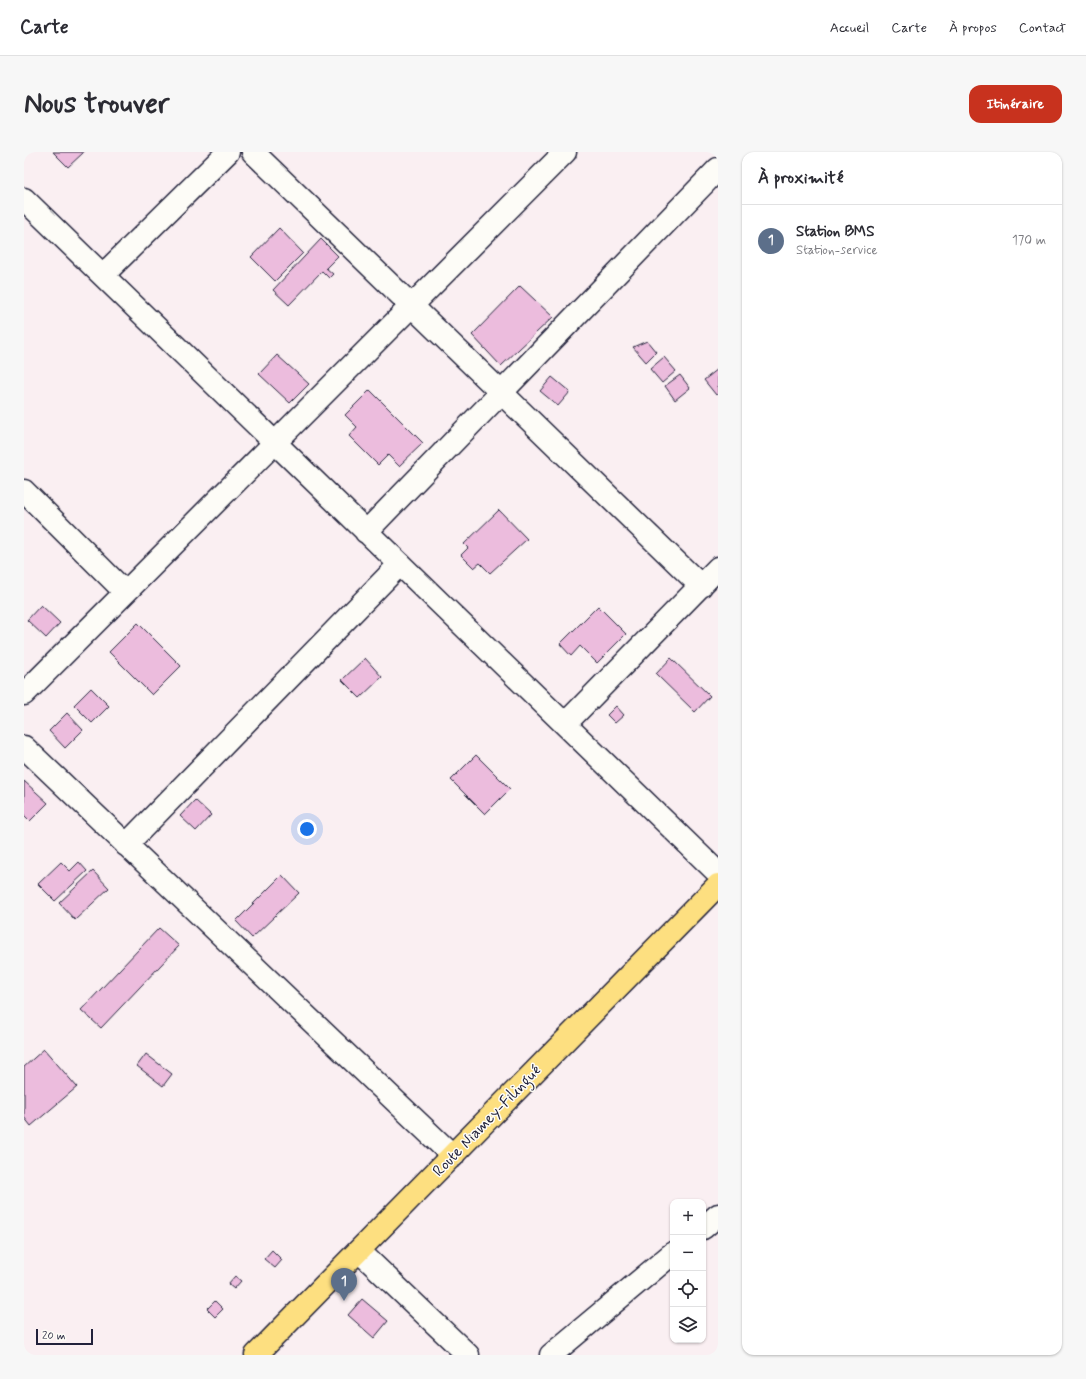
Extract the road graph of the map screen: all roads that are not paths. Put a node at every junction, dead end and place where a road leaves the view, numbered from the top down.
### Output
1 (228, 152) edge
2 (253, 152) edge
3 (565, 152) edge
4 (718, 169) edge
5 (24, 199) edge
6 (103, 276) junction
7 (412, 306) junction
8 (501, 393) junction
9 (275, 443) junction
10 (24, 491) edge
11 (366, 532) junction
12 (400, 564) junction
13 (718, 568) edge
14 (701, 586) junction
15 (125, 592) junction
16 (24, 694) edge
17 (565, 724) junction
18 (24, 747) edge
19 (126, 845) junction
20 (718, 873) edge
21 (718, 885) edge
22 (452, 1156) junction
23 (718, 1215) edge
24 (706, 1225) edge
25 (359, 1251) junction
26 (670, 1256) edge
27 (256, 1355) edge
28 (468, 1355) edge
29 (551, 1355) edge

1 - 6 street
2 - 7 street
3 - 7 street
4 - 8 street
5 - 6 street
6 - 9 street
7 - 8 street
7 - 9 street
8 - 11 street
8 - 14 street
9 - 11 street
9 - 15 street
10 - 15 street
11 - 12 street
12 - 17 street
12 - 19 street
13 - 14 street
14 - 17 street
15 - 16 street
17 - 20 street
18 - 19 street
19 - 22 street
21 - 22 main road, Route Niamey-Filingué
22 - 25 main road, Route Niamey-Filingué
23 - 24 street
25 - 27 main road, Route Niamey-Filingué
25 - 28 street
26 - 29 street

